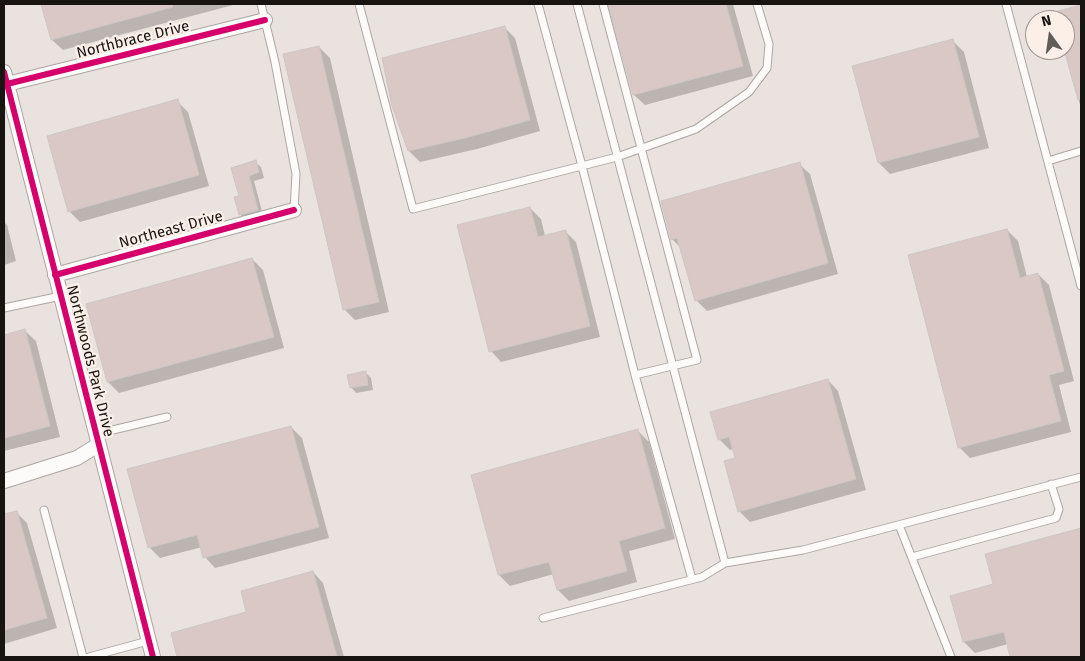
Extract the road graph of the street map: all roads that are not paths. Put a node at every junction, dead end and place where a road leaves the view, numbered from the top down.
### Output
1 (261, 4) edge
2 (359, 4) edge
3 (538, 4) edge
4 (576, 4) edge
5 (603, 4) edge
6 (757, 4) edge
7 (1006, 4) edge
8 (265, 20) junction
9 (5, 78) edge
10 (640, 149) junction
11 (1081, 151) edge
12 (617, 157) junction
13 (1048, 161) junction
14 (582, 166) junction
15 (294, 210) joint
16 (55, 275) junction
17 (1081, 286) edge
18 (61, 296) junction
19 (4, 308) edge
20 (673, 365) junction
21 (635, 374) junction
22 (167, 416) dead end
23 (97, 439) junction
24 (1081, 477) edge
25 (4, 481) edge
26 (1051, 484) junction
27 (44, 510) dead end
28 (898, 525) junction
29 (912, 557) junction
30 (725, 563) junction
31 (692, 580) junction
32 (543, 618) dead end
33 (148, 641) junction
34 (83, 657) edge
35 (89, 657) edge
36 (153, 657) edge
37 (951, 657) edge

1 - 8 lane
2 - 14 lane
3 - 14 lane
4 - 12 lane
5 - 10 lane
6 - 10 lane
7 - 13 lane
8 - 9 street, Northbrace Drive
8 - 15 lane
9 - 16 street, Northwoods Park Drive
10 - 12 lane
10 - 20 lane
11 - 13 lane
12 - 14 lane
12 - 20 lane
13 - 17 lane
14 - 21 lane
15 - 16 street, Northeast Drive
16 - 18 street, Northwoods Park Drive
18 - 19 lane
18 - 23 street, Northwoods Park Drive
20 - 21 lane
20 - 30 lane
21 - 31 lane
22 - 23 lane
23 - 25 street
23 - 33 street, Northwoods Park Drive
24 - 26 lane
26 - 28 lane
26 - 29 lane
27 - 34 lane
28 - 29 lane
28 - 30 lane
29 - 37 lane
30 - 31 lane
31 - 32 lane
33 - 35 lane
33 - 36 street, Northwoods Park Drive

